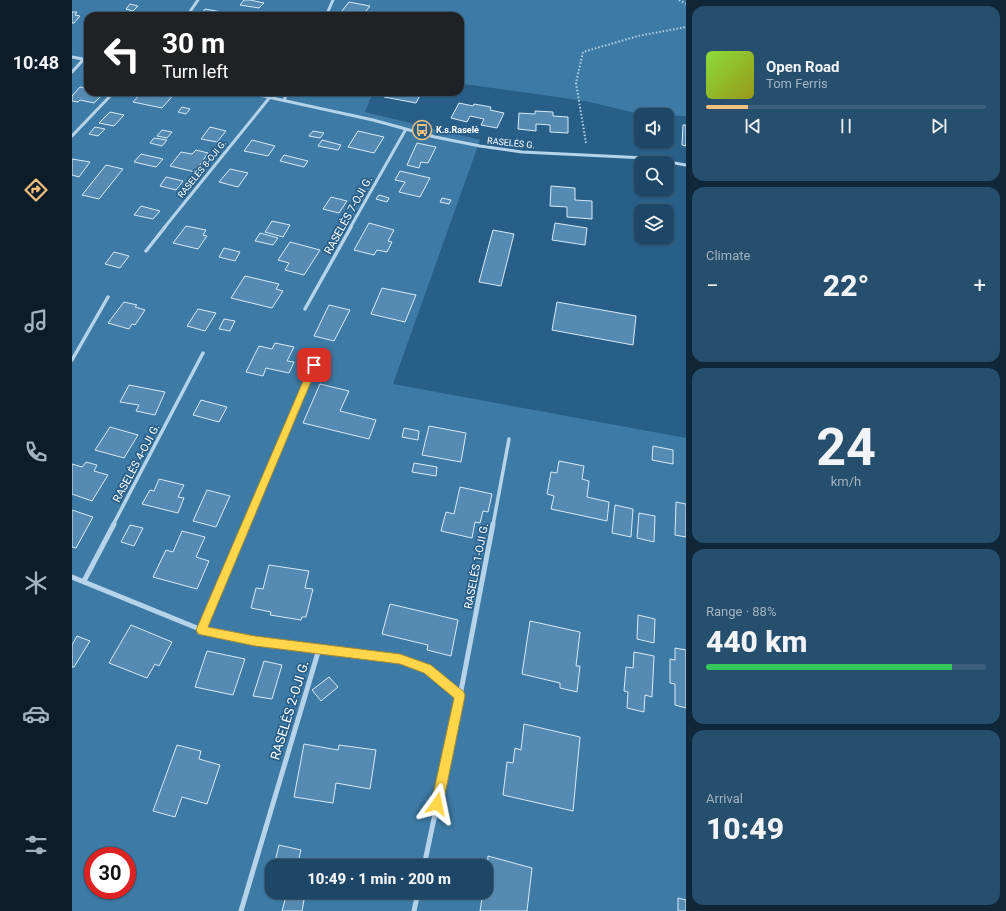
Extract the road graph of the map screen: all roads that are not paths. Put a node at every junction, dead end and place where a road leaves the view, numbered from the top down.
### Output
1 (198, 0) edge
2 (333, 0) edge
3 (190, 12) edge
4 (328, 12) edge
5 (72, 57) edge
6 (84, 59) joint
7 (72, 72) edge
8 (110, 96) edge
9 (265, 96) edge
10 (286, 96) edge
11 (270, 97) junction
12 (284, 100) junction
13 (406, 129) junction
14 (72, 136) edge
15 (686, 165) edge
16 (146, 251) dead end
17 (108, 297) dead end
18 (305, 309) dead end
19 (204, 353) dead end
20 (72, 360) edge
21 (314, 365) dead end
22 (509, 439) dead end
23 (72, 577) edge
24 (84, 581) junction
25 (202, 630) junction
26 (319, 649) junction
27 (460, 696) junction
28 (425, 859) edge
29 (417, 899) edge
30 (241, 911) edge
31 (414, 911) edge

1 - 3 street
2 - 4 street
5 - 6 street
6 - 7 street
8 - 14 street
9 - 11 street, RASELĖS G.
10 - 12 street
11 - 12 street, RASELĖS G.
11 - 16 street, RASELĖS 8-OJI G.
12 - 13 street, RASELĖS G.
13 - 15 street, RASELĖS G.
13 - 18 street, RASELĖS 7-OJI G.
17 - 20 street
19 - 24 street, RASELĖS 4-OJI G.
21 - 25 street
22 - 27 street, RASELĖS 1-OJI G.
23 - 24 street, RASELĖS 2-OJI G.
24 - 25 street, RASELĖS 2-OJI G.
25 - 26 street, RASELĖS 2-OJI G.
26 - 27 street
26 - 30 street, RASELĖS 2-OJI G.
27 - 28 street, RASELĖS 1-OJI G.
29 - 31 street

